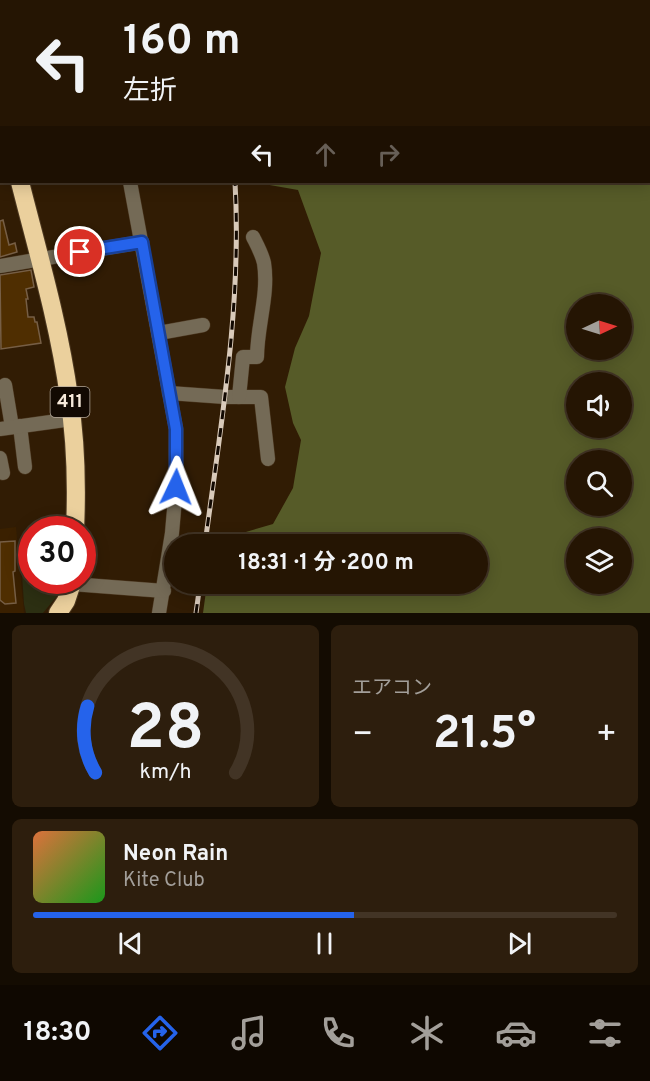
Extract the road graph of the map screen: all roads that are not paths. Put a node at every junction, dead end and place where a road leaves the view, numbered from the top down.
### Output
1 (20, 183) edge
2 (130, 183) edge
3 (253, 237) dead end
4 (142, 242) junction
5 (39, 259) junction
6 (0, 266) edge
7 (203, 325) dead end
8 (159, 333) junction
9 (5, 385) dead end
10 (169, 393) junction
11 (239, 397) junction
12 (72, 419) junction
13 (11, 427) edge
14 (0, 458) edge
15 (268, 459) dead end
16 (25, 466) dead end
17 (3, 473) dead end
18 (76, 516) edge
19 (172, 534) edge
20 (96, 584) edge
21 (164, 591) joint
22 (69, 594) edge
23 (58, 613) edge
24 (159, 613) edge

1 - 5 highway, 411
2 - 4 street
3 - 11 street
4 - 5 street
4 - 8 street
5 - 6 street
5 - 12 highway, 411
7 - 8 street
8 - 10 street
9 - 13 street
10 - 11 street
10 - 19 street
11 - 15 street
12 - 13 street
12 - 18 highway, 411
13 - 16 street
14 - 17 street
20 - 21 street
21 - 24 street
22 - 23 highway

